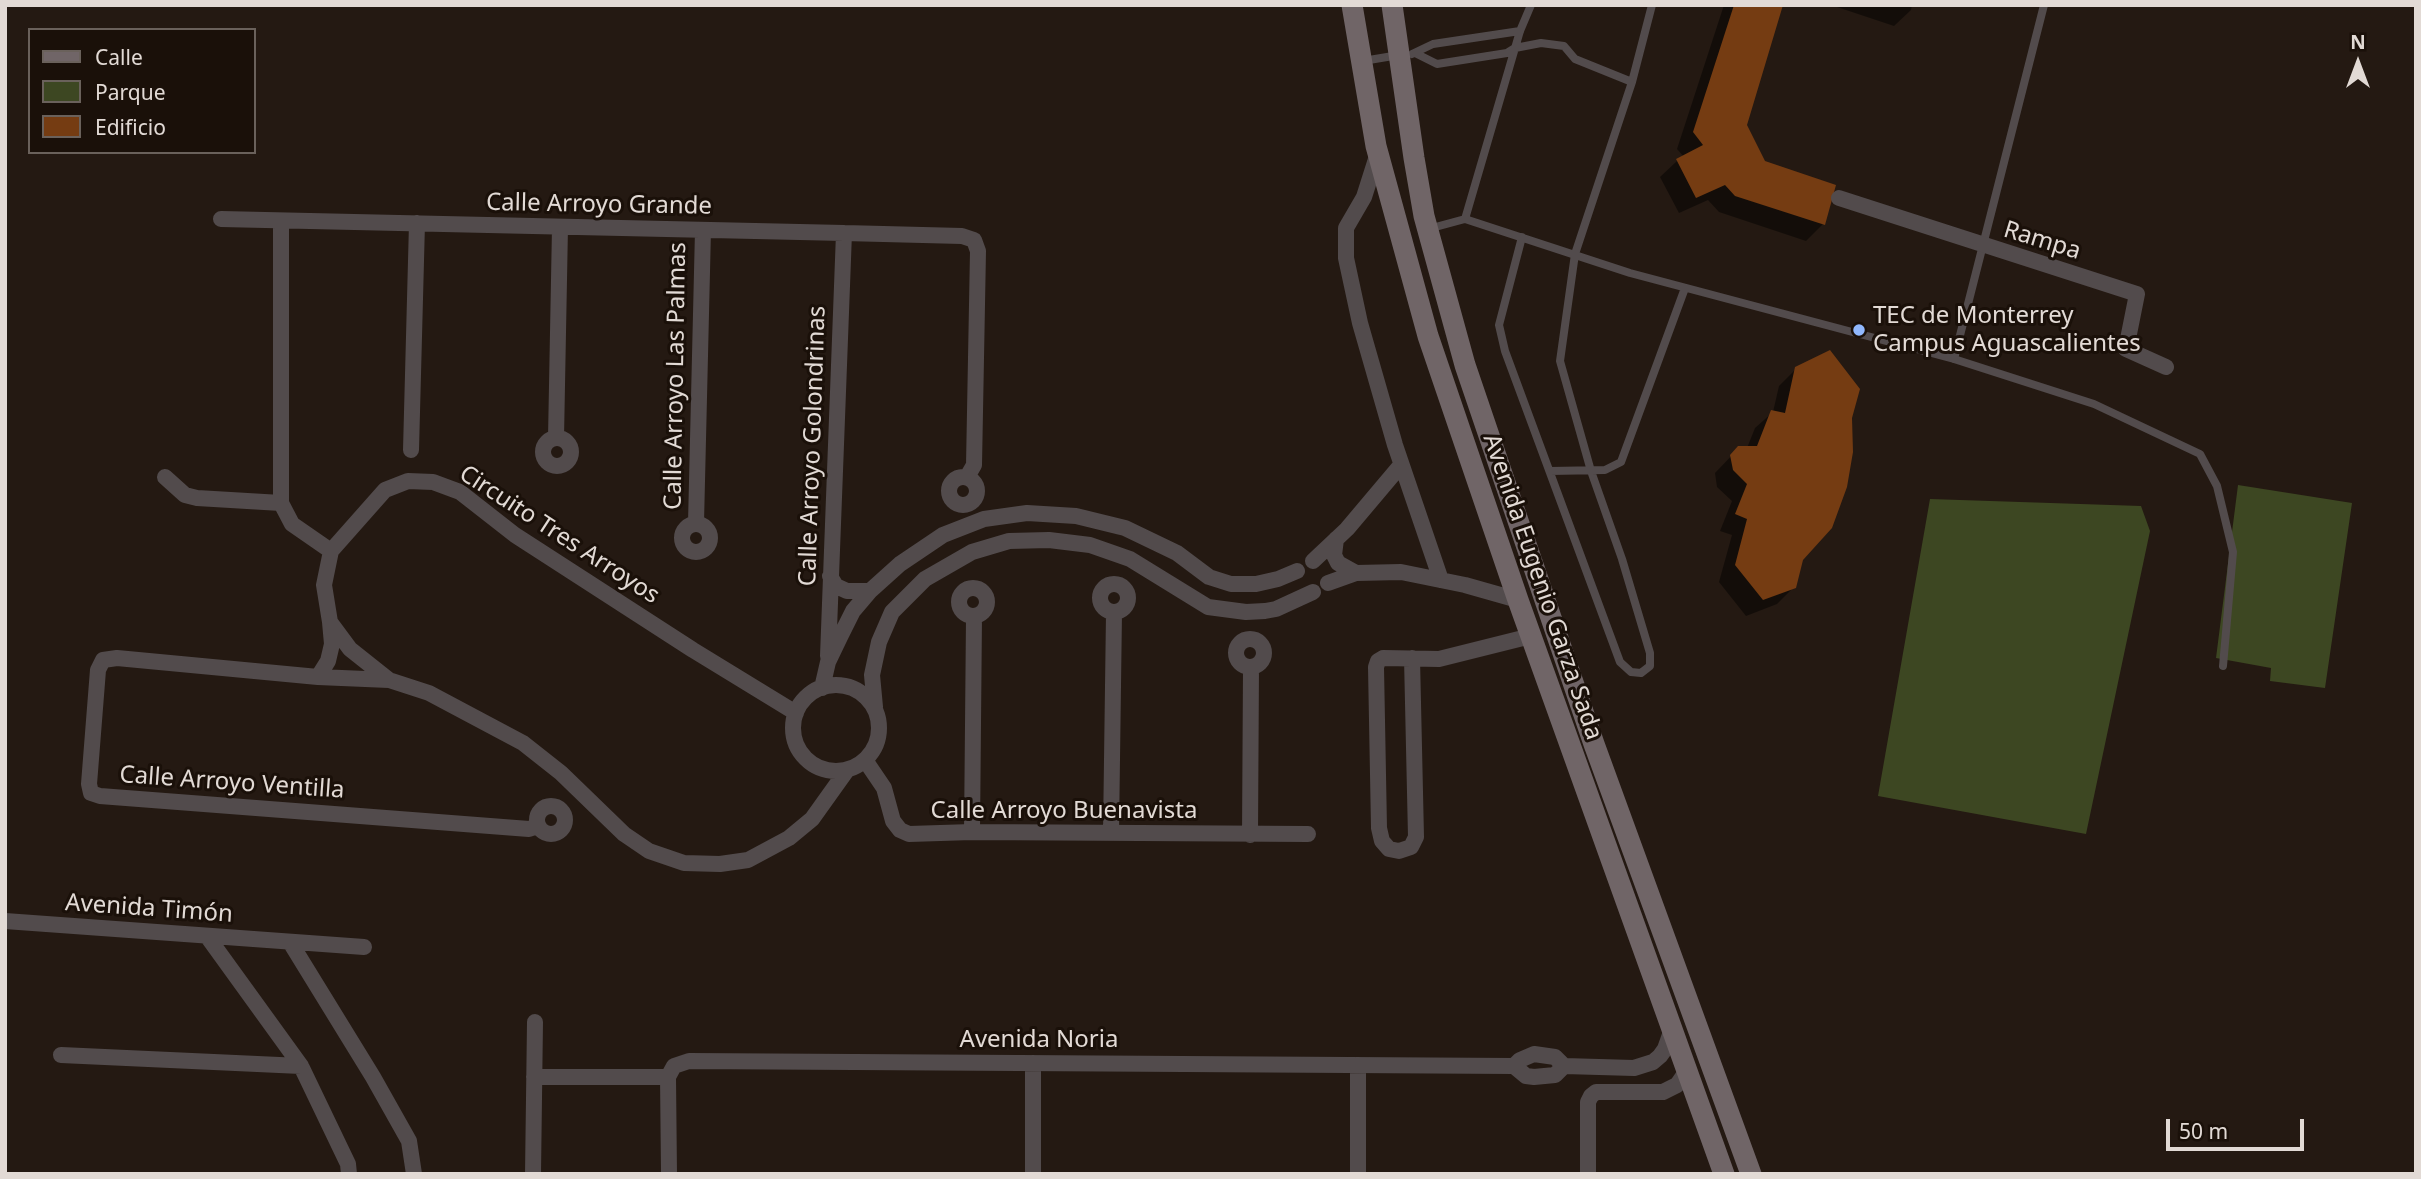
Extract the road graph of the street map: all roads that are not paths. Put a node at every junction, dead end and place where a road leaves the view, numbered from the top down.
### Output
1 (1352, 5) edge
2 (1392, 5) edge
3 (1531, 5) edge
4 (1651, 5) edge
5 (2043, 5) edge
6 (1520, 31) junction
7 (1515, 48) junction
8 (1408, 54) junction
9 (1360, 62) junction
10 (1632, 82) junction
11 (1378, 153) junction
12 (1839, 198) dead end
13 (221, 219) dead end
14 (1465, 219) junction
15 (281, 221) junction
16 (417, 223) junction
17 (560, 226) junction
18 (1427, 229) junction
19 (703, 230) junction
20 (844, 233) junction
21 (1522, 237) junction
22 (1982, 246) junction
23 (1575, 254) junction
24 (1685, 288) junction
25 (1954, 359) junction
26 (2166, 367) dead end
27 (556, 438) dead end
28 (411, 450) dead end
29 (1401, 465) junction
30 (1550, 471) junction
31 (1591, 471) junction
32 (165, 477) dead end
33 (967, 477) dead end
34 (281, 503) junction
35 (696, 523) dead end
36 (1336, 539) junction
37 (331, 551) junction
38 (1313, 561) dead end
39 (1297, 572) dead end
40 (1356, 573) junction
41 (830, 576) junction
42 (1441, 580) junction
43 (1328, 583) dead end
44 (870, 592) junction
45 (1313, 592) dead end
46 (1518, 600) junction
47 (1114, 613) dead end
48 (974, 617) dead end
49 (330, 622) junction
50 (1531, 636) junction
51 (1412, 658) junction
52 (828, 662) junction
53 (2223, 666) dead end
54 (1251, 668) dead end
55 (318, 677) junction
56 (389, 680) junction
57 (822, 688) junction
58 (875, 707) junction
59 (796, 713) junction
60 (865, 760) junction
61 (847, 770) junction
62 (538, 826) dead end
63 (972, 832) junction
64 (1111, 833) junction
65 (1308, 834) dead end
66 (1250, 835) junction
67 (5, 922) edge
68 (207, 936) junction
69 (290, 942) junction
70 (364, 947) dead end
71 (535, 1022) dead end
72 (1671, 1032) junction
73 (61, 1055) dead end
74 (1033, 1063) junction
75 (1358, 1065) junction
76 (301, 1066) junction
77 (1514, 1066) junction
78 (1564, 1066) junction
79 (1686, 1072) junction
80 (534, 1077) junction
81 (668, 1077) junction
82 (349, 1174) edge
83 (414, 1174) edge
84 (533, 1174) edge
85 (669, 1174) edge
86 (1033, 1174) edge
87 (1358, 1174) edge
88 (1588, 1174) edge
89 (1724, 1174) edge
90 (1751, 1174) edge

1 - 9 main road, Avenida Eugenio Garza Sada
2 - 8 main road, Avenida Eugenio Garza Sada
3 - 6 lane
4 - 10 lane
5 - 22 lane
6 - 7 lane
6 - 8 lane
7 - 8 lane
7 - 10 lane
7 - 14 lane
8 - 9 lane
8 - 18 main road, Avenida Eugenio Garza Sada
9 - 11 main road, Avenida Eugenio Garza Sada
10 - 23 lane
11 - 29 street
11 - 46 main road, Avenida Eugenio Garza Sada
12 - 22 street, Rampa
13 - 15 street, Calle Arroyo Grande
14 - 18 lane
14 - 21 lane
15 - 16 street, Calle Arroyo Grande
15 - 34 street
16 - 17 street, Calle Arroyo Grande
16 - 28 street
17 - 19 street, Calle Arroyo Grande
17 - 27 street
18 - 90 main road, Avenida Eugenio Garza Sada
19 - 20 street, Calle Arroyo Grande
19 - 35 street, Calle Arroyo Las Palmas
20 - 33 street, Calle Arroyo Grande
20 - 41 street, Calle Arroyo Golondrinas
21 - 23 lane
21 - 30 lane
22 - 25 lane
22 - 26 street, Rampa
23 - 24 lane
23 - 31 lane
24 - 25 lane
24 - 31 lane
25 - 53 lane
29 - 36 street
29 - 42 street
30 - 31 lane
30 - 31 lane
32 - 34 street
34 - 37 street
36 - 38 street
36 - 40 street
37 - 49 street
37 - 59 street, Circuito Tres Arroyos
39 - 44 street
40 - 42 street
40 - 43 street
41 - 44 street
41 - 52 street, Calle Arroyo Golondrinas
42 - 46 street
44 - 52 street
45 - 58 street
46 - 50 main road, Avenida Eugenio Garza Sada
47 - 64 street
48 - 63 street
49 - 55 street
49 - 56 street
50 - 51 street
50 - 72 main road, Avenida Eugenio Garza Sada
51 - 51 street
52 - 57 street
54 - 66 street
55 - 56 street, Calle Arroyo Ventilla
55 - 62 street, Calle Arroyo Ventilla
56 - 61 street
57 - 58 street
57 - 59 street
58 - 60 street
59 - 61 street
60 - 61 street
60 - 63 street, Calle Arroyo Buenavista
63 - 64 street, Calle Arroyo Buenavista
64 - 66 street, Calle Arroyo Buenavista
65 - 66 street, Calle Arroyo Buenavista
67 - 68 street, Avenida Timón
68 - 69 street, Avenida Timón
68 - 76 street
69 - 70 street, Avenida Timón
69 - 83 street
71 - 80 street
72 - 78 street, Avenida Noria
72 - 79 main road, Avenida Eugenio Garza Sada
73 - 76 street
74 - 75 street, Avenida Noria
74 - 81 street, Avenida Noria
74 - 86 street
75 - 77 street, Avenida Noria
75 - 87 street
76 - 82 street
77 - 78 street, Avenida Noria
77 - 78 street, Avenida Noria
79 - 88 street
79 - 89 main road, Avenida Eugenio Garza Sada
80 - 81 street
80 - 84 street
81 - 85 street

